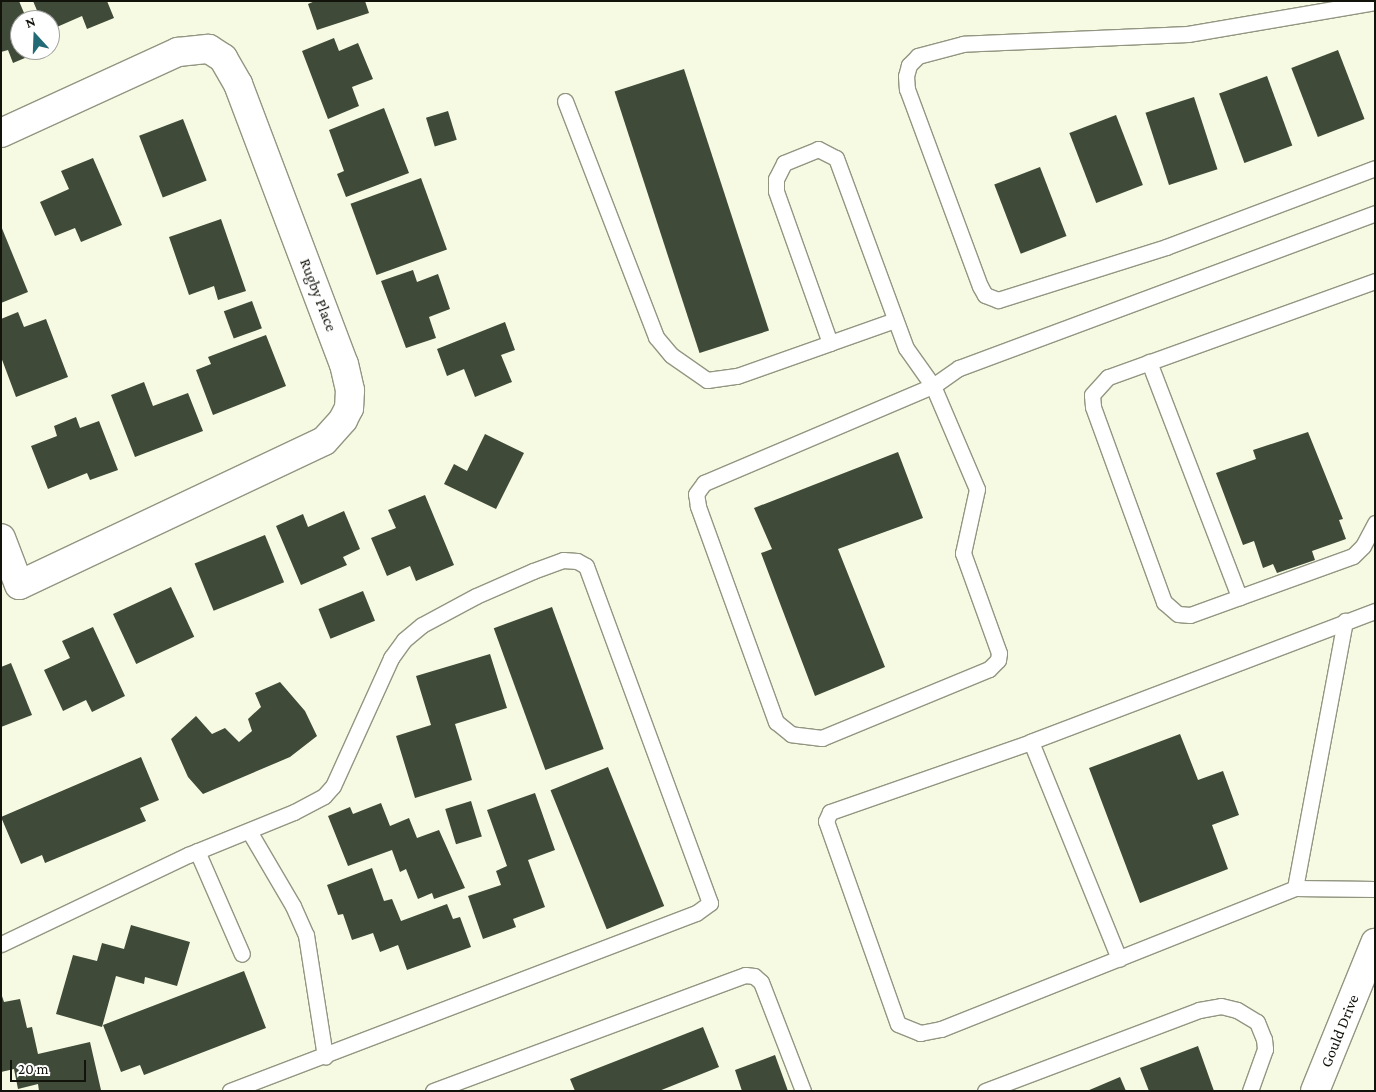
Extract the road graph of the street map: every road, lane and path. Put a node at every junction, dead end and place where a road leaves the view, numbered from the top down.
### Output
1 (1375, 2) edge
2 (565, 101) dead end
3 (1, 133) edge
4 (1375, 168) edge
5 (1375, 214) edge
6 (1375, 281) edge
7 (895, 320) junction
8 (830, 343) junction
9 (1149, 362) junction
10 (933, 386) junction
11 (1375, 523) edge
12 (1, 538) edge
13 (10, 589) edge
14 (1239, 597) junction
15 (1375, 611) edge
16 (1345, 621) junction
17 (1031, 742) junction
18 (249, 830) junction
19 (197, 851) junction
20 (1295, 888) junction
21 (1375, 889) edge
22 (1375, 943) edge
23 (1, 944) edge
24 (242, 954) dead end
25 (1119, 959) junction
26 (325, 1057) junction
27 (230, 1091) edge
28 (434, 1091) edge
29 (803, 1091) edge
30 (985, 1091) edge
31 (1250, 1091) edge
32 (1315, 1091) edge

1 - 4 lane
2 - 8 lane
3 - 13 street, Rugby Place
5 - 10 lane
6 - 9 lane
7 - 8 lane
7 - 8 lane
7 - 10 lane
9 - 14 lane
9 - 14 lane
10 - 10 lane
11 - 14 lane
12 - 13 street, Rugby Place
15 - 16 lane
16 - 17 lane
16 - 20 lane
17 - 25 lane
17 - 25 lane
18 - 19 lane
18 - 26 lane
18 - 26 lane
19 - 23 lane
19 - 24 lane
20 - 21 lane
20 - 25 lane
22 - 32 street, Gould Drive
26 - 27 lane
28 - 29 lane
30 - 31 lane

